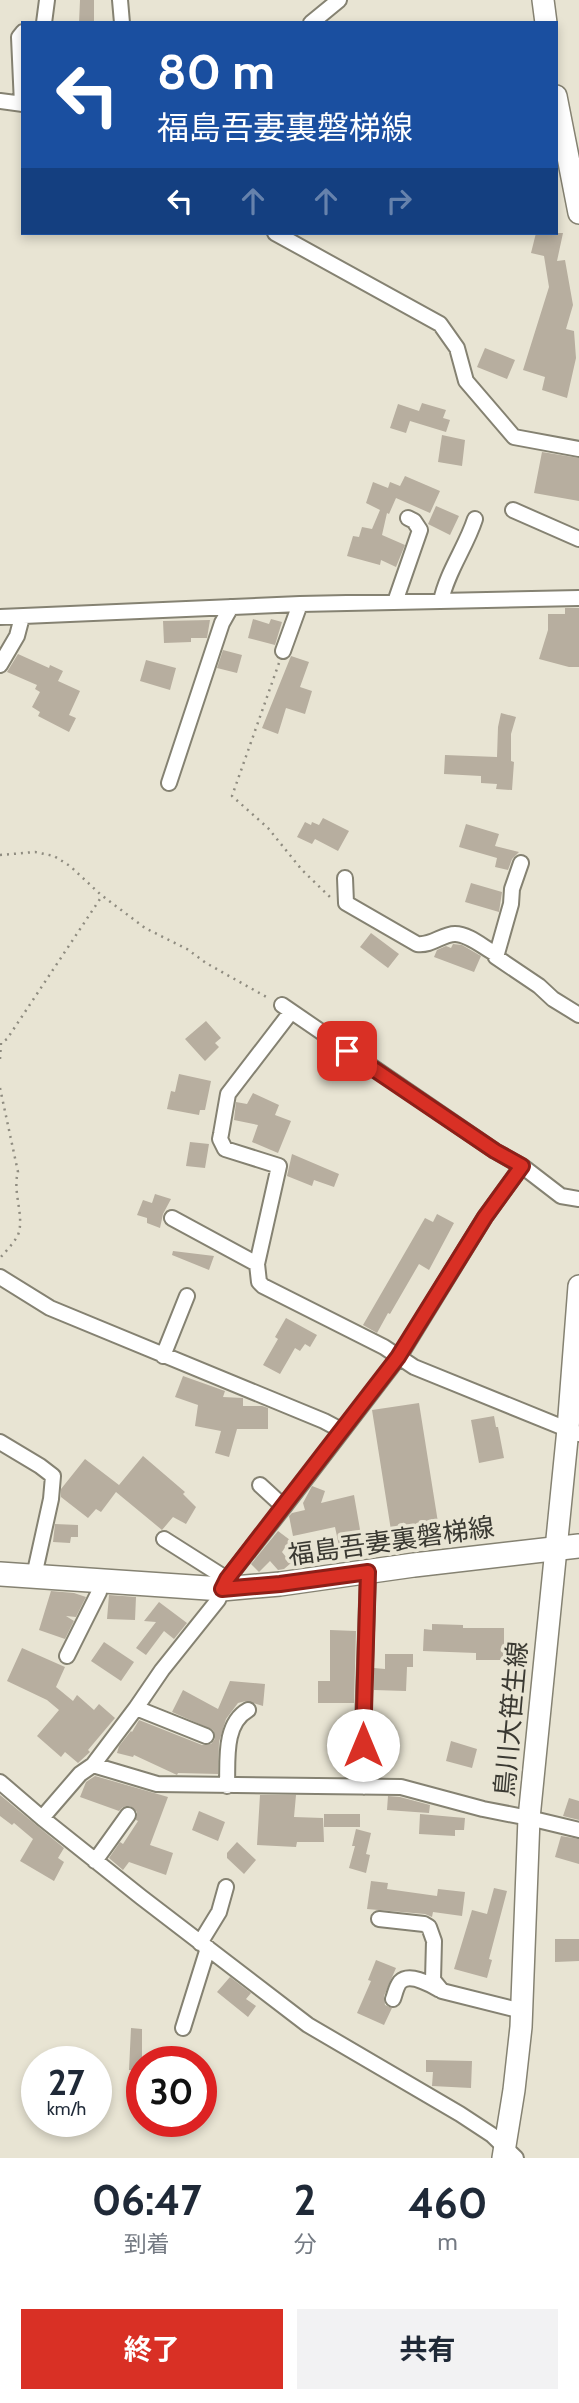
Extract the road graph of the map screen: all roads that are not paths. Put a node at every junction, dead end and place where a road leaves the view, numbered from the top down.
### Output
1 (47, 0) edge
2 (120, 0) edge
3 (339, 0) edge
4 (543, 0) edge
5 (44, 21) edge
6 (122, 21) edge
7 (313, 21) edge
8 (546, 21) edge
9 (21, 34) edge
10 (21, 82) edge
11 (0, 101) edge
12 (21, 104) edge
13 (558, 106) edge
14 (579, 213) edge
15 (279, 235) edge
16 (579, 449) edge
17 (513, 510) dead end
18 (408, 518) dead end
19 (475, 519) dead end
20 (579, 539) edge
21 (579, 598) edge
22 (441, 601) junction
23 (395, 602) junction
24 (300, 604) junction
25 (231, 607) junction
26 (0, 617) edge
27 (22, 617) junction
28 (283, 651) road end
29 (0, 665) edge
30 (169, 783) dead end
31 (521, 863) dead end
32 (345, 878) dead end
33 (496, 954) junction
34 (579, 1014) edge
35 (522, 1166) junction
36 (579, 1199) edge
37 (172, 1218) dead end
38 (257, 1264) junction
39 (0, 1277) edge
40 (579, 1286) edge
41 (187, 1296) dead end
42 (163, 1356) junction
43 (398, 1357) junction
44 (341, 1430) junction
45 (574, 1432) edge
46 (0, 1442) edge
47 (260, 1485) dead end
48 (284, 1507) junction
49 (164, 1539) dead end
50 (579, 1546) edge
51 (556, 1548) junction
52 (368, 1572) junction
53 (0, 1574) edge
54 (34, 1576) junction
55 (102, 1580) junction
56 (224, 1584) junction
57 (67, 1656) dead end
58 (136, 1708) junction
59 (248, 1710) dead end
60 (206, 1736) dead end
61 (93, 1765) junction
62 (0, 1782) edge
63 (228, 1786) junction
64 (364, 1787) junction
65 (128, 1815) dead end
66 (42, 1818) junction
67 (529, 1818) junction
68 (579, 1830) edge
69 (95, 1860) junction
70 (226, 1886) dead end
71 (379, 1919) dead end
72 (204, 1945) junction
73 (442, 1991) junction
74 (393, 1999) dead end
75 (522, 2011) junction
76 (183, 2028) dead end
77 (508, 2154) edge

1 - 5 street
2 - 6 street
3 - 7 street
4 - 8 street
9 - 10 street
11 - 12 street
13 - 14 street
15 - 16 street
17 - 20 street
18 - 23 street
19 - 22 street
21 - 22 street
22 - 23 street
23 - 24 street
24 - 25 street
24 - 28 street
25 - 27 street
25 - 30 street
26 - 27 street
27 - 29 street
31 - 33 street
32 - 33 street
33 - 34 street
35 - 36 street
35 - 38 street
35 - 43 street
37 - 38 street
38 - 43 street
39 - 42 street
40 - 45 street, 鳥川大笹生線
41 - 42 street
42 - 44 street
43 - 44 street
43 - 45 street
44 - 48 street
45 - 51 street, 鳥川大笹生線
46 - 54 street
47 - 48 street
48 - 56 street
49 - 56 street
50 - 51 main road, 福島吾妻裏磐梯線
51 - 52 main road, 福島吾妻裏磐梯線
51 - 67 street, 鳥川大笹生線
52 - 56 main road, 福島吾妻裏磐梯線
52 - 64 street
53 - 54 main road, 福島吾妻裏磐梯線
54 - 55 main road, 福島吾妻裏磐梯線
55 - 56 main road, 福島吾妻裏磐梯線
55 - 57 street
56 - 58 street
58 - 60 street
58 - 61 street
59 - 63 street
61 - 63 street
61 - 66 street
62 - 66 street
63 - 64 street
64 - 67 street
65 - 69 street
66 - 69 street
67 - 68 street
67 - 75 street, 鳥川大笹生線
69 - 72 street
70 - 72 street
71 - 73 street
72 - 76 street
72 - 77 street
73 - 74 street
73 - 75 street
75 - 77 street, 鳥川大笹生線

